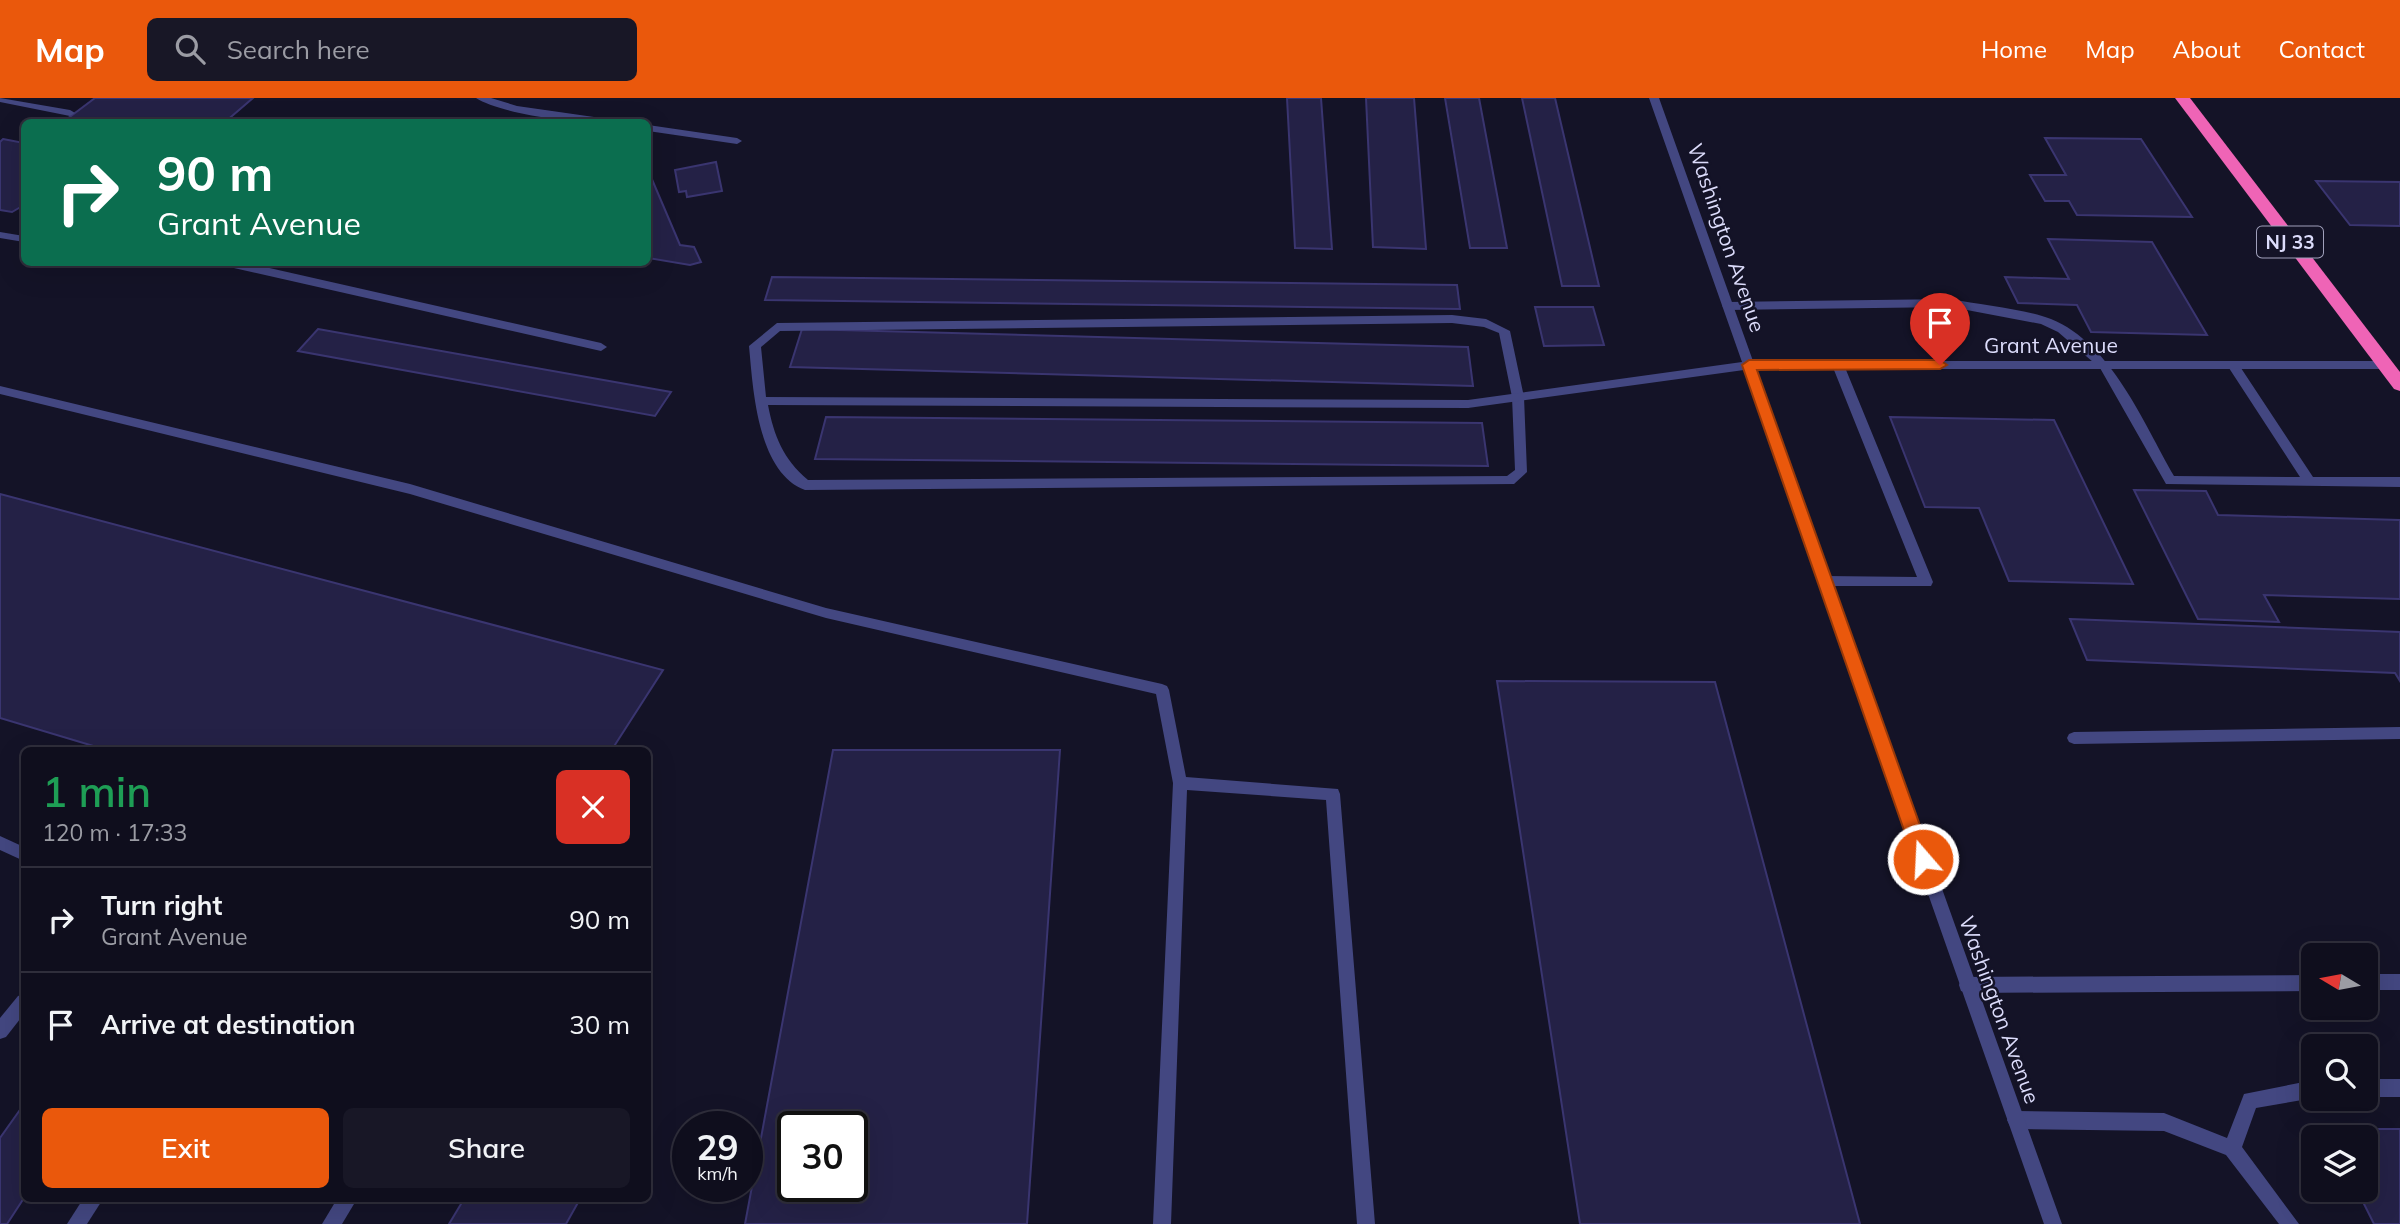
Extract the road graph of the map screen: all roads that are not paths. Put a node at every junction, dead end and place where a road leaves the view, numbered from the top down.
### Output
1 (481, 98) edge
2 (1654, 98) edge
3 (2182, 98) edge
4 (0, 99) edge
5 (70, 113) dead end
6 (587, 119) edge
7 (651, 128) edge
8 (737, 141) dead end
9 (0, 235) edge
10 (21, 238) edge
11 (244, 266) edge
12 (1728, 306) junction
13 (601, 347) dead end
14 (1749, 365) junction
15 (1838, 365) junction
16 (2104, 365) junction
17 (2233, 365) junction
18 (2385, 365) junction
19 (2400, 385) edge
20 (0, 390) edge
21 (1518, 397) junction
22 (762, 401) junction
23 (2310, 482) junction
24 (2400, 482) edge
25 (1825, 581) junction
26 (2400, 733) edge
27 (2074, 738) dead end
28 (1180, 783) junction
29 (0, 844) edge
30 (21, 853) edge
31 (2378, 982) edge
32 (2400, 982) edge
33 (2301, 983) edge
34 (1967, 985) junction
35 (21, 1006) edge
36 (0, 1031) edge
37 (2378, 1088) edge
38 (2400, 1088) edge
39 (2301, 1090) edge
40 (2016, 1120) junction
41 (2232, 1149) junction
42 (92, 1202) edge
43 (346, 1202) edge
44 (76, 1224) edge
45 (331, 1224) edge
46 (1162, 1224) edge
47 (1366, 1224) edge
48 (2053, 1224) edge
49 (2290, 1224) edge

1 - 6 street
2 - 12 street, Washington Avenue
3 - 18 highway, NJ 33
4 - 5 street
7 - 8 street
9 - 10 street
11 - 13 street
12 - 14 street, Washington Avenue
12 - 16 street
14 - 15 street, Grant Avenue
14 - 21 street, Grant Avenue
14 - 25 street, Washington Avenue
15 - 16 street, Grant Avenue
15 - 25 street
16 - 17 street, Grant Avenue
16 - 23 street
17 - 18 street, Grant Avenue
17 - 23 street
18 - 19 highway, NJ 33
20 - 28 street
21 - 22 street, Grant Avenue
21 - 22 street
21 - 22 street
23 - 24 street
25 - 34 street, Washington Avenue
26 - 27 street
28 - 46 street
28 - 47 street
29 - 30 street
31 - 32 street
33 - 34 street
34 - 40 street, Washington Avenue
35 - 36 street
37 - 38 street
39 - 41 street
40 - 41 street
40 - 48 street, Washington Avenue
41 - 49 street
42 - 44 street
43 - 45 street

